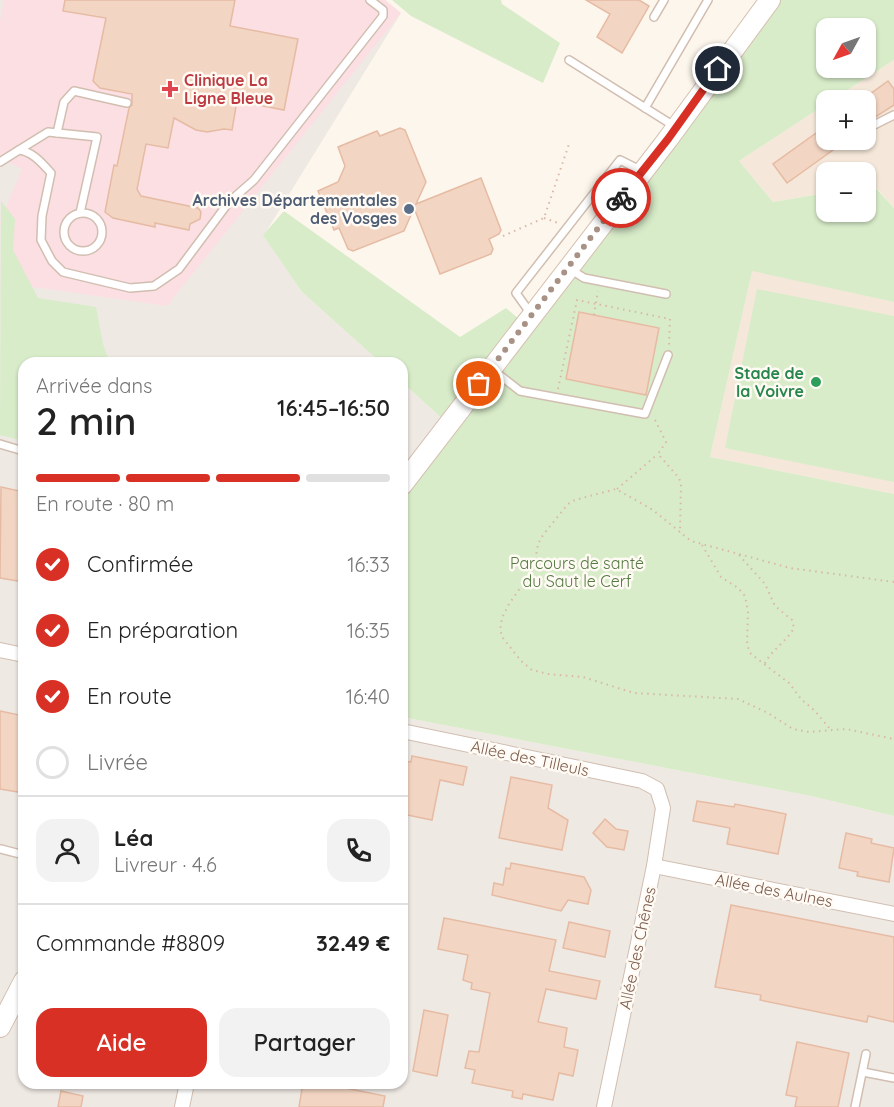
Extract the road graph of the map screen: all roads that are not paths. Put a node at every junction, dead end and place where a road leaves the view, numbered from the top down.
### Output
1 (370, 0) edge
2 (664, 0) edge
3 (708, 0) edge
4 (770, 0) edge
5 (654, 17) dead end
6 (568, 60) dead end
7 (127, 103) dead end
8 (645, 108) junction
9 (894, 116) edge
10 (876, 124) edge
11 (676, 127) junction
12 (57, 133) junction
13 (19, 150) junction
14 (0, 162) edge
15 (642, 171) junction
16 (80, 213) junction
17 (567, 268) junction
18 (666, 294) dead end
19 (532, 315) junction
20 (668, 355) road end
21 (491, 369) junction
22 (0, 444) edge
23 (18, 449) edge
24 (408, 477) edge
25 (0, 650) edge
26 (18, 654) edge
27 (408, 732) edge
28 (657, 789) joint
29 (1, 849) edge
30 (18, 853) edge
31 (654, 866) junction
32 (894, 914) edge
33 (18, 992) edge
34 (0, 1027) edge
35 (866, 1054) dead end
36 (862, 1072) junction
37 (894, 1078) edge
38 (186, 1089) edge
39 (182, 1107) edge
40 (604, 1107) edge
41 (855, 1107) edge

1 - 13 lane
2 - 5 lane
3 - 8 lane
4 - 11 street
6 - 8 lane
7 - 12 lane
8 - 11 lane
9 - 10 lane
11 - 15 street
12 - 13 lane
12 - 16 lane
13 - 14 lane
15 - 17 street
15 - 19 lane
16 - 16 lane
17 - 18 lane
17 - 19 street
19 - 21 street
20 - 21 lane
21 - 24 street
22 - 23 lane
25 - 26 street
27 - 28 street, Allée des Tilleuls
28 - 31 street, Allée des Chênes
29 - 30 lane
31 - 32 street, Allée des Aulnes
31 - 40 street, Allée des Chênes
33 - 34 street
35 - 36 lane
36 - 37 lane
36 - 41 lane
38 - 39 street

